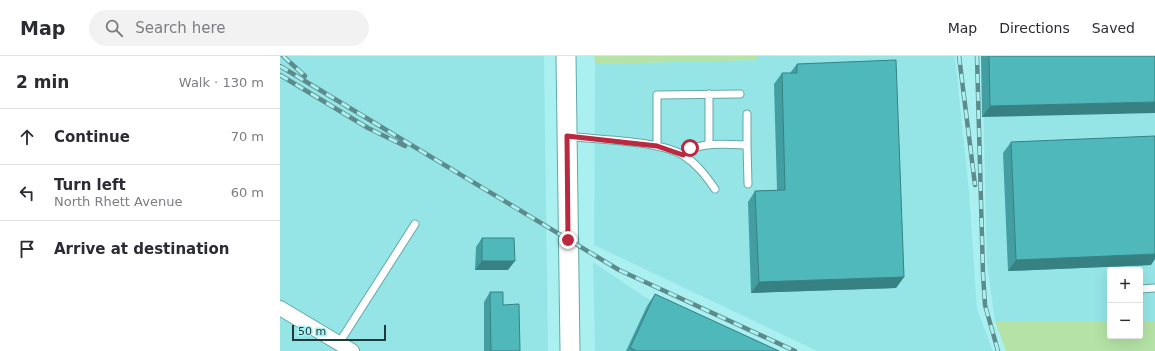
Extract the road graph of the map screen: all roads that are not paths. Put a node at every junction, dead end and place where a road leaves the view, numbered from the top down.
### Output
1 (566, 56) edge
2 (709, 94) junction
3 (740, 94) dead end
4 (747, 114) dead end
5 (567, 136) junction
6 (709, 145) junction
7 (747, 145) junction
8 (657, 146) junction
9 (683, 155) junction
10 (748, 184) dead end
11 (715, 189) dead end
12 (415, 224) dead end
13 (1155, 288) edge
14 (1143, 289) edge
15 (280, 308) edge
16 (339, 343) junction
17 (352, 351) edge
18 (570, 351) edge

1 - 5 main road
2 - 3 lane
2 - 6 lane
2 - 8 lane
4 - 7 lane
5 - 8 lane
5 - 18 main road
6 - 7 lane
6 - 9 lane
7 - 10 lane
8 - 9 lane
9 - 11 lane
12 - 16 lane
13 - 14 lane
15 - 16 street
16 - 17 street

